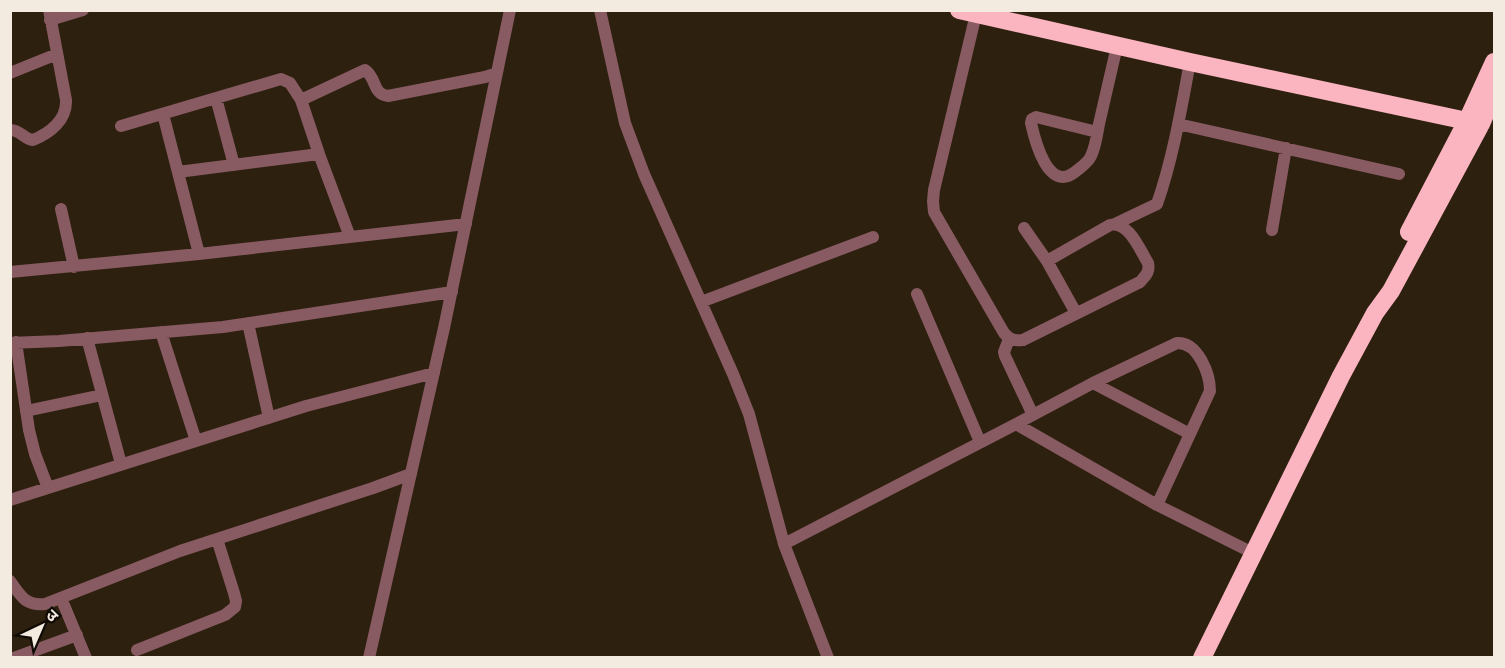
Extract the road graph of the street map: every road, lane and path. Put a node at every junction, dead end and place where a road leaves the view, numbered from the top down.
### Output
1 (83, 10) edge
2 (510, 10) edge
3 (600, 10) edge
4 (967, 12) edge
5 (49, 15) edge
6 (1117, 46) junction
7 (57, 54) junction
8 (1190, 62) junction
9 (1494, 62) edge
10 (497, 73) junction
11 (10, 74) edge
12 (1494, 94) edge
13 (216, 98) junction
14 (301, 100) junction
15 (163, 114) junction
16 (1474, 122) junction
17 (1178, 124) junction
18 (120, 126) dead end
19 (10, 130) edge
20 (1097, 132) junction
21 (1286, 148) junction
22 (319, 154) junction
23 (234, 165) junction
24 (177, 172) junction
25 (1399, 174) dead end
26 (61, 209) dead end
27 (466, 224) junction
28 (1115, 224) junction
29 (1024, 228) dead end
30 (1272, 230) dead end
31 (350, 237) junction
32 (873, 237) dead end
33 (199, 254) junction
34 (1047, 261) junction
35 (74, 267) junction
36 (10, 272) edge
37 (452, 292) junction
38 (917, 294) dead end
39 (701, 302) junction
40 (1076, 313) junction
41 (248, 323) junction
42 (161, 332) junction
43 (87, 338) junction
44 (1009, 339) junction
45 (13, 343) edge
46 (434, 373) junction
47 (1093, 383) junction
48 (102, 395) junction
49 (26, 411) junction
50 (1033, 415) junction
51 (269, 418) junction
52 (1016, 424) junction
53 (1190, 434) junction
54 (196, 441) junction
55 (980, 442) junction
56 (121, 464) junction
57 (411, 474) junction
58 (48, 488) junction
59 (10, 500) edge
60 (1157, 505) junction
61 (217, 539) junction
62 (784, 544) junction
63 (1254, 553) junction
64 (10, 581) edge
65 (61, 598) junction
66 (77, 635) junction
67 (136, 650) dead end
68 (14, 657) edge
69 (86, 657) edge
70 (369, 657) edge
71 (828, 657) edge
72 (1202, 657) edge

1 - 5 street
2 - 10 street
3 - 39 street
4 - 6 highway
4 - 44 street
5 - 7 street
6 - 8 highway
6 - 20 street
7 - 11 street
7 - 19 street
8 - 16 highway
8 - 17 street
9 - 16 highway
10 - 14 street
10 - 27 street
12 - 16 highway
13 - 14 street
13 - 15 street
13 - 23 street
14 - 22 street
15 - 18 street
15 - 24 street
16 - 63 highway
17 - 21 street
17 - 28 street
20 - 20 street
21 - 25 street
21 - 30 street
22 - 23 street
22 - 31 street
23 - 24 street
24 - 33 street
26 - 35 street
27 - 31 street
27 - 37 street
28 - 34 street
28 - 40 street
29 - 34 street
31 - 33 street
32 - 39 street
33 - 35 street
34 - 40 street
35 - 36 street
37 - 41 street
37 - 46 street
38 - 55 street
39 - 62 street
40 - 44 street
41 - 42 street
41 - 51 street
42 - 43 street
42 - 54 street
43 - 45 street
43 - 48 street
44 - 50 street
45 - 49 street
46 - 51 street
46 - 57 street
47 - 50 street
47 - 53 street
47 - 53 street
48 - 49 street
48 - 56 street
49 - 58 street
50 - 52 street
51 - 54 street
52 - 55 street
52 - 60 street
53 - 60 street
54 - 56 street
55 - 62 street
56 - 58 street
57 - 61 street
57 - 70 street
58 - 59 street
60 - 63 street
61 - 65 street
61 - 67 street
62 - 71 street
63 - 72 highway
64 - 65 street
65 - 66 street
66 - 68 street
66 - 69 street

